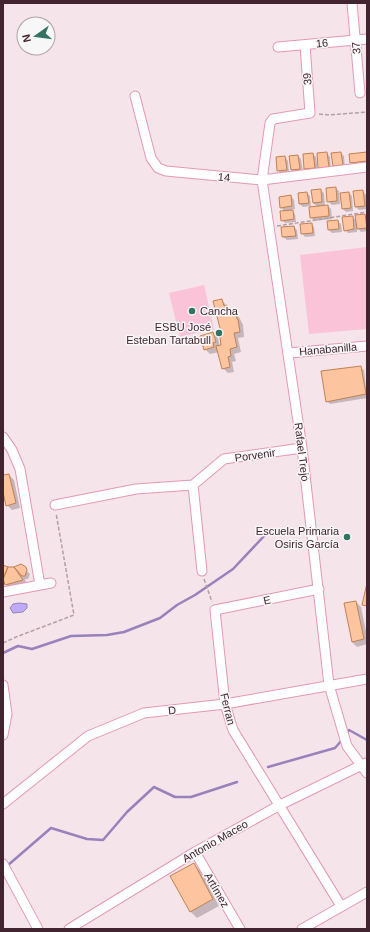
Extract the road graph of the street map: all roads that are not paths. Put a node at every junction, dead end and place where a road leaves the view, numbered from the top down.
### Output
1 (352, 3) edge
2 (367, 39) edge
3 (355, 40) junction
4 (305, 45) junction
5 (278, 47) dead end
6 (360, 93) dead end
7 (135, 96) dead end
8 (270, 123) joint
9 (367, 167) edge
10 (262, 180) junction
11 (367, 346) edge
12 (289, 353) junction
13 (3, 438) edge
14 (302, 448) junction
15 (193, 485) junction
16 (55, 505) dead end
17 (202, 571) road end
18 (51, 583) dead end
19 (40, 585) junction
20 (319, 589) junction
21 (3, 592) edge
22 (215, 610) joint
23 (367, 680) edge
24 (3, 685) edge
25 (329, 685) junction
26 (225, 704) junction
27 (3, 735) edge
28 (364, 763) edge
29 (367, 773) edge
30 (3, 804) edge
31 (280, 804) junction
32 (195, 852) junction
33 (5, 868) edge
34 (367, 892) edge
35 (341, 906) junction
36 (38, 929) edge
37 (68, 929) edge
38 (240, 929) edge
39 (302, 929) edge

1 - 3 street, 37
2 - 3 street, 16
3 - 4 street, 16
3 - 6 street, 37
4 - 5 street, 16
4 - 8 street, 39
7 - 10 street, 14
8 - 10 street, Rafael Trejo
9 - 10 street, 14
10 - 12 street, Rafael Trejo
11 - 12 street, Hanabanilla
12 - 14 street, Rafael Trejo
13 - 19 street
14 - 15 street, Porvenir
14 - 20 street, Rafael Trejo
15 - 16 street
15 - 17 street
18 - 19 street
19 - 21 street
20 - 22 street, E
20 - 25 street, Rafael Trejo
22 - 26 street, Ferran
23 - 25 street, D
24 - 27 street
25 - 26 street, D
25 - 28 street, Rafael Trejo
26 - 30 street, D
26 - 31 street, Ferran
28 - 29 street, Rafael Trejo
28 - 31 street, Antonio Maceo
31 - 32 street, Antonio Maceo
31 - 35 street, Ferran
32 - 37 street, Antonio Maceo
32 - 38 street, Artímez
33 - 36 street
34 - 35 street
35 - 39 street

